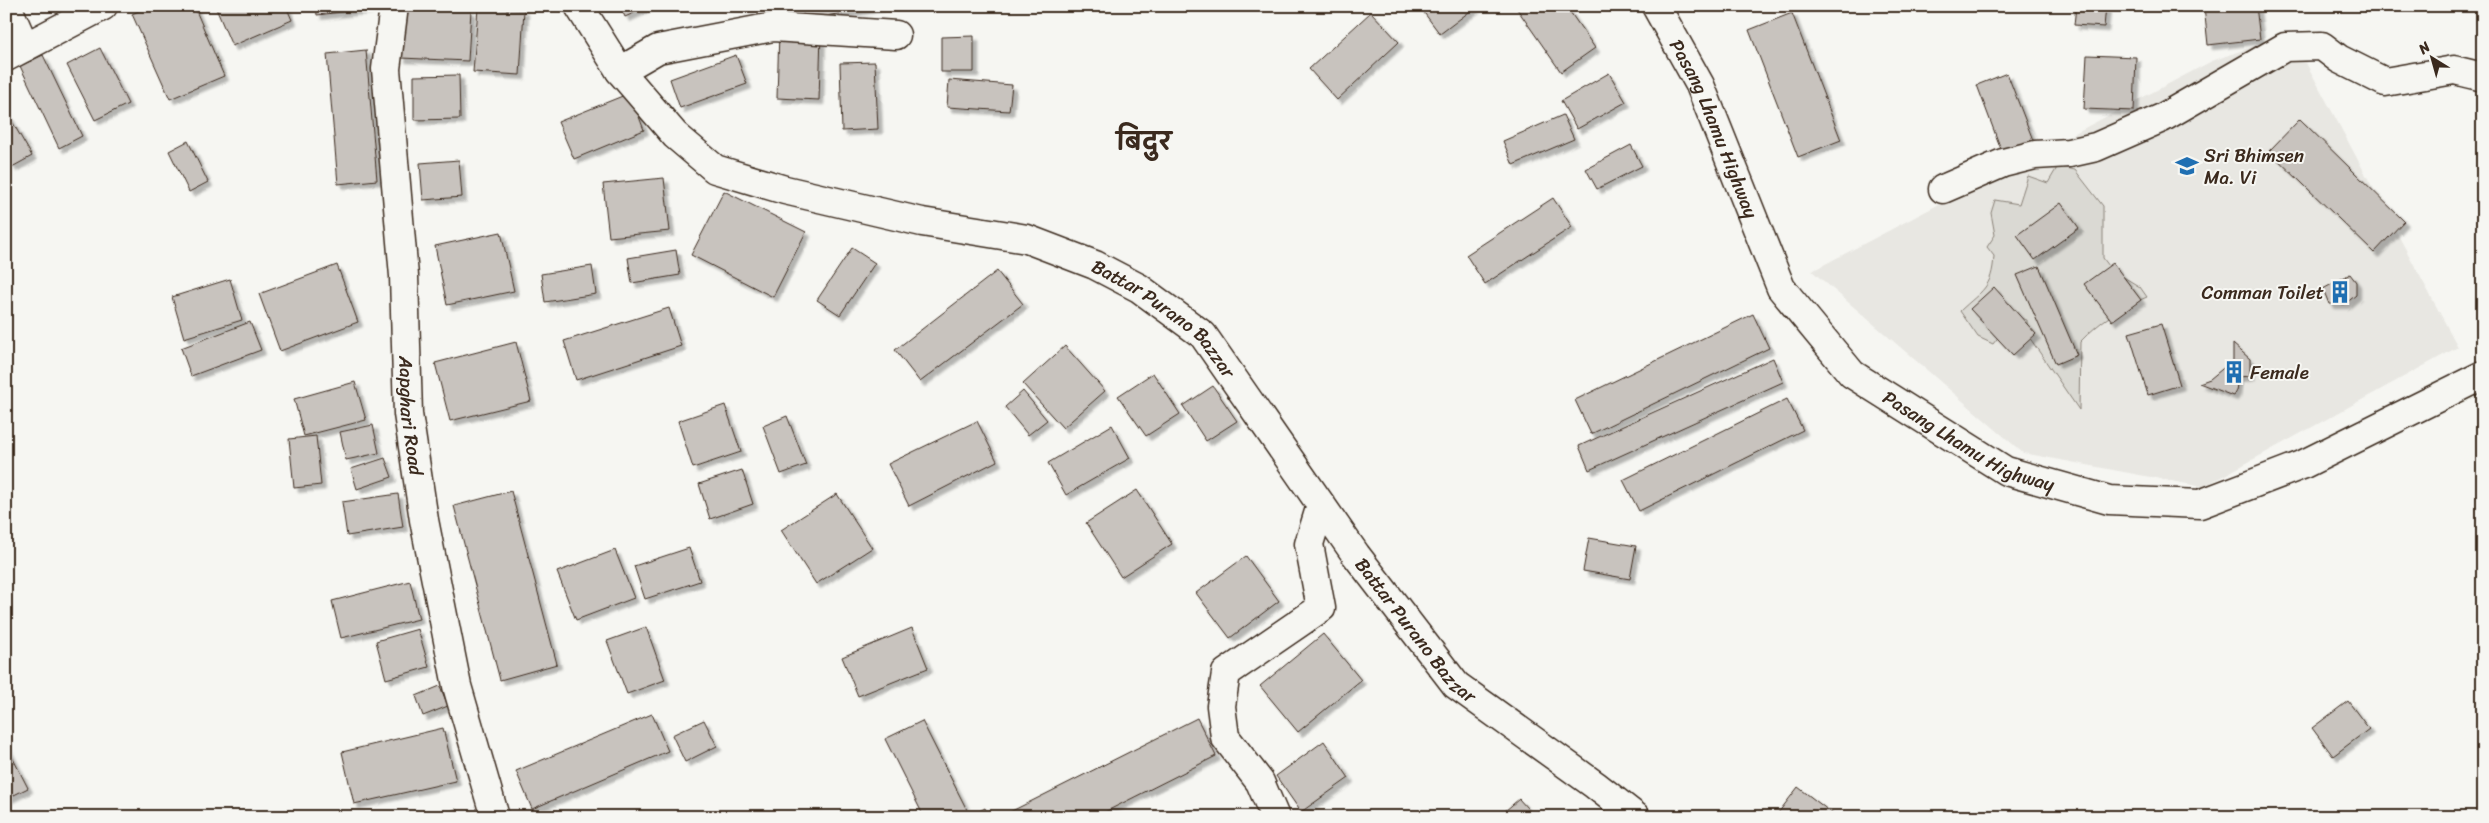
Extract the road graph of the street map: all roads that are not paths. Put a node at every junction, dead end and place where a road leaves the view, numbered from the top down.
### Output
1 (7, 6) edge
2 (103, 6) edge
3 (394, 6) edge
4 (579, 6) edge
5 (1656, 6) edge
6 (896, 35) dead end
7 (16, 52) edge
8 (620, 70) junction
9 (2483, 77) edge
10 (1943, 189) dead end
11 (2483, 375) edge
12 (1320, 505) junction
13 (495, 817) edge
14 (1275, 817) edge
15 (1636, 817) edge

1 - 7 street
2 - 7 street
3 - 13 street, Aapghari Road
4 - 8 street, Battar Purano Bazzar
5 - 11 street, Pasang Lhamu Highway
6 - 8 street
8 - 12 street, Battar Purano Bazzar
9 - 10 street
12 - 14 street
12 - 15 street, Battar Purano Bazzar

